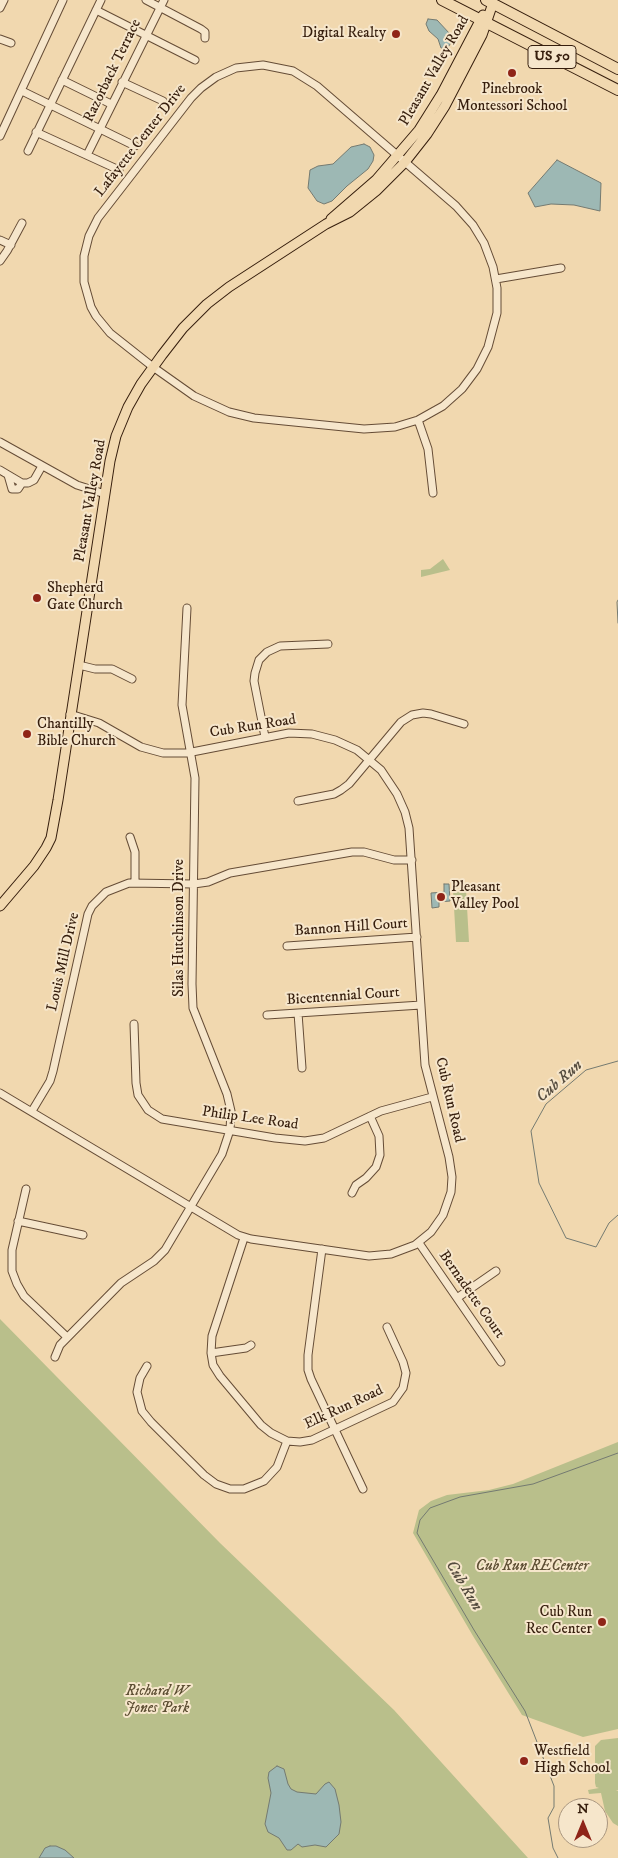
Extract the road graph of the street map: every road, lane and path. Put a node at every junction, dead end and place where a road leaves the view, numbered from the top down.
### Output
1 (4, 0) edge
2 (64, 0) edge
3 (101, 0) edge
4 (146, 0) edge
5 (164, 0) edge
6 (442, 0) edge
7 (491, 1) edge
8 (0, 8) edge
9 (160, 8) junction
10 (96, 10) junction
11 (484, 21) junction
12 (146, 36) junction
13 (205, 38) dead end
14 (0, 39) edge
15 (11, 44) dead end
16 (195, 60) dead end
17 (618, 68) edge
18 (62, 80) junction
19 (122, 82) junction
20 (618, 90) edge
21 (22, 91) junction
22 (163, 102) dead end
23 (111, 104) junction
24 (50, 105) junction
25 (100, 129) junction
26 (36, 132) junction
27 (0, 136) edge
28 (135, 146) dead end
29 (28, 151) dead end
30 (87, 155) junction
31 (402, 159) junction
32 (118, 170) dead end
33 (22, 223) dead end
34 (0, 240) edge
35 (11, 245) junction
36 (0, 261) edge
37 (560, 268) dead end
38 (496, 279) junction
39 (153, 367) junction
40 (418, 420) junction
41 (0, 442) edge
42 (42, 466) junction
43 (0, 470) edge
44 (433, 493) dead end
45 (105, 494) junction
46 (187, 608) dead end
47 (328, 644) dead end
48 (78, 665) junction
49 (132, 679) dead end
50 (70, 714) junction
51 (464, 724) dead end
52 (265, 737) junction
53 (191, 752) junction
54 (369, 760) junction
55 (298, 801) dead end
56 (130, 837) dead end
57 (412, 860) junction
58 (135, 883) junction
59 (194, 884) junction
60 (0, 906) edge
61 (416, 937) junction
62 (287, 946) dead end
63 (421, 1005) junction
64 (298, 1013) junction
65 (267, 1016) dead end
66 (134, 1024) dead end
67 (302, 1068) dead end
68 (0, 1093) edge
69 (432, 1097) junction
70 (32, 1111) junction
71 (370, 1116) junction
72 (230, 1130) junction
73 (26, 1189) dead end
74 (352, 1193) dead end
75 (190, 1207) junction
76 (18, 1221) junction
77 (83, 1235) dead end
78 (244, 1238) junction
79 (419, 1243) junction
80 (322, 1249) junction
81 (496, 1271) dead end
82 (457, 1298) junction
83 (387, 1327) dead end
84 (67, 1337) junction
85 (251, 1345) dead end
86 (211, 1354) junction
87 (56, 1357) dead end
88 (501, 1362) dead end
89 (147, 1366) dead end
90 (335, 1430) junction
91 (286, 1441) junction
92 (363, 1489) dead end

1 - 8 street
2 - 21 street
3 - 10 street
4 - 9 street
5 - 9 street, Razorback Terrace
6 - 11 highway, US 50
7 - 11 main road, Pleasant Valley Road
7 - 17 highway, US 50
9 - 12 street, Razorback Terrace
9 - 13 street
10 - 12 street
10 - 18 street
11 - 20 highway, US 50
11 - 31 main road, Pleasant Valley Road
12 - 16 street
12 - 19 street, Razorback Terrace
14 - 15 street
18 - 23 street
18 - 24 street
19 - 22 street
19 - 23 street, Razorback Terrace
21 - 24 street
21 - 27 street
23 - 25 street, Razorback Terrace
24 - 25 street
24 - 26 street
25 - 28 street
25 - 30 street, Razorback Terrace
26 - 29 street
26 - 30 street
30 - 32 street
31 - 38 street, Lafayette Center Drive
31 - 39 main road, Pleasant Valley Road
31 - 39 street, Lafayette Center Drive
33 - 35 street
34 - 35 street
35 - 36 street
37 - 38 street
38 - 40 street, Lafayette Center Drive
39 - 40 street, Lafayette Center Drive
39 - 45 main road, Pleasant Valley Road
40 - 44 street
41 - 42 street
42 - 43 street
42 - 45 street
45 - 48 main road, Pleasant Valley Road
46 - 53 street, Silas Hutchinson Drive
47 - 52 street
48 - 49 street
48 - 50 main road, Pleasant Valley Road
50 - 53 street, Cub Run Road
50 - 60 main road, Pleasant Valley Road
51 - 54 street
52 - 53 street, Cub Run Road
52 - 54 street, Cub Run Road
53 - 59 street, Silas Hutchinson Drive
54 - 55 street
54 - 57 street, Cub Run Road
56 - 58 street
57 - 59 street, Louis Mill Drive
57 - 61 street, Cub Run Road
58 - 59 street, Louis Mill Drive
58 - 70 street, Louis Mill Drive
59 - 72 street, Silas Hutchinson Drive
61 - 62 street, Bannon Hill Court
61 - 63 street, Cub Run Road
63 - 64 street, Bicentennial Court
63 - 69 street, Cub Run Road
64 - 65 street, Bicentennial Court
64 - 67 street
66 - 72 street, Philip Lee Road
68 - 70 street, Cub Run Road
69 - 71 street, Philip Lee Road
69 - 79 street, Cub Run Road
70 - 75 street, Cub Run Road
71 - 72 street, Philip Lee Road
71 - 74 street
72 - 75 street, Silas Hutchinson Drive
73 - 76 street
75 - 78 street, Cub Run Road
75 - 84 street, Silas Hutchinson Drive
76 - 77 street
76 - 84 street
78 - 80 street, Cub Run Road
78 - 86 street
79 - 80 street, Cub Run Road
79 - 82 street, Bernadette Court
80 - 90 street
81 - 82 street
82 - 88 street, Bernadette Court
83 - 90 street, Elk Run Road
84 - 87 street, Silas Hutchinson Drive
85 - 86 street
86 - 91 street
89 - 91 street
90 - 91 street, Elk Run Road
90 - 92 street

